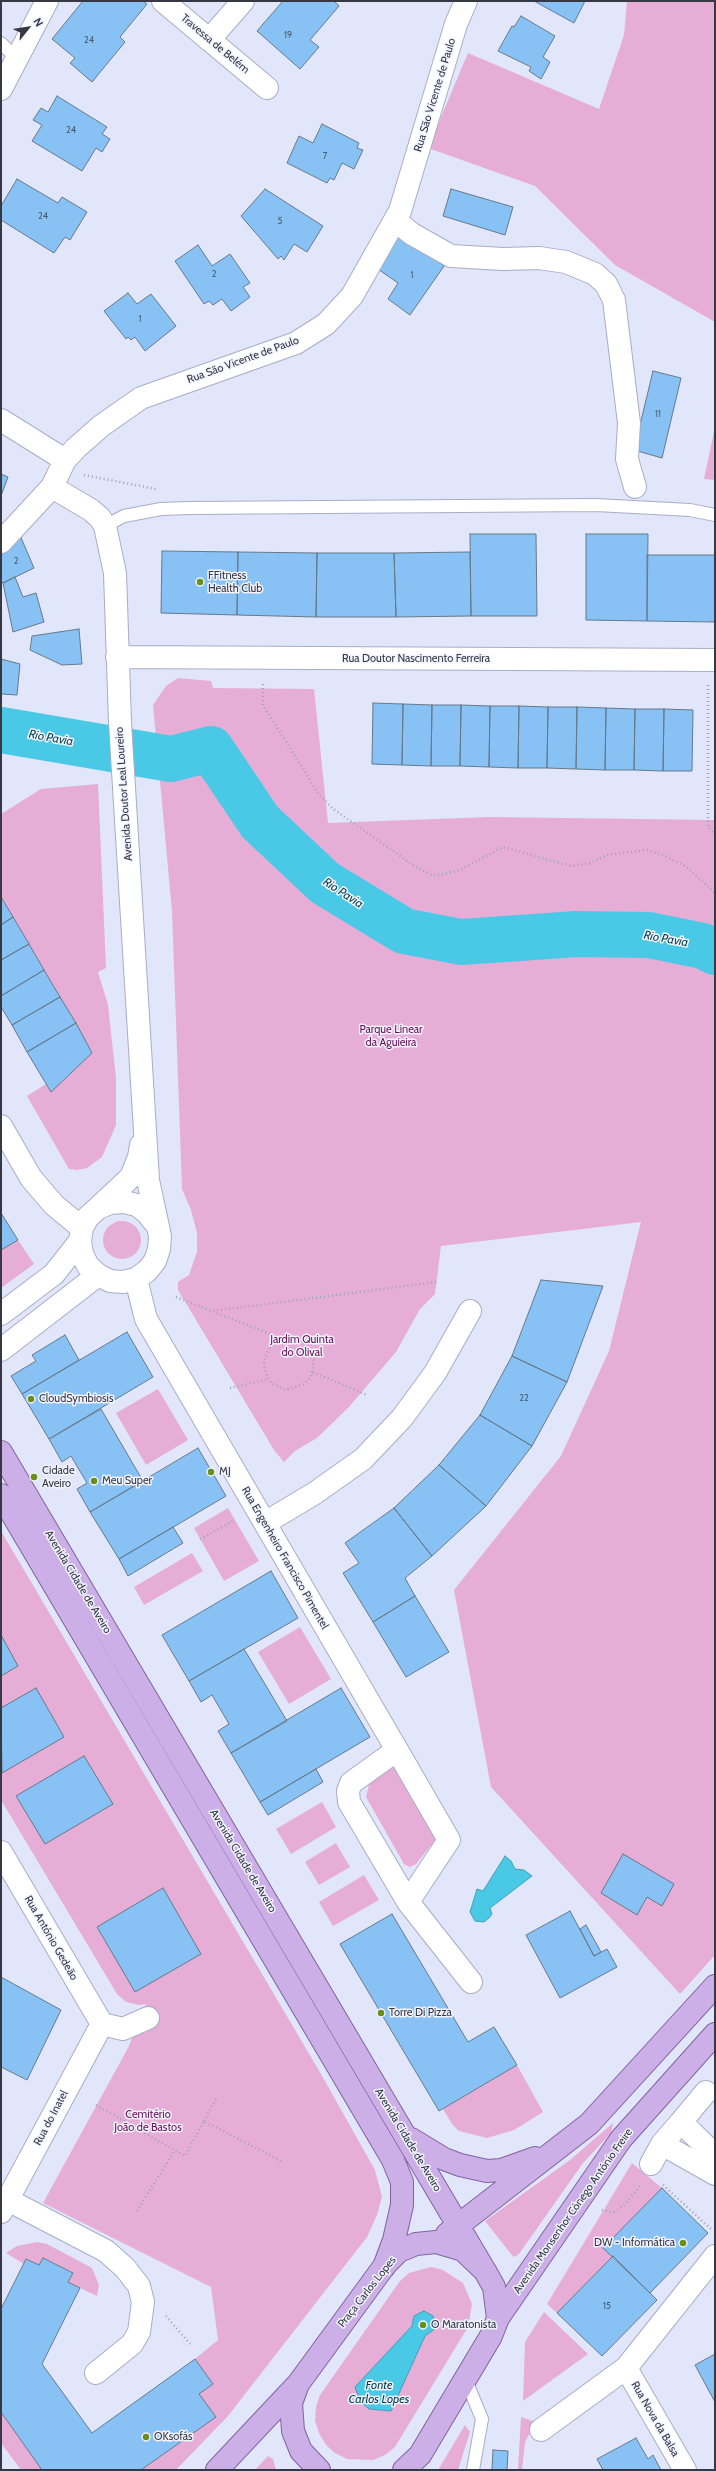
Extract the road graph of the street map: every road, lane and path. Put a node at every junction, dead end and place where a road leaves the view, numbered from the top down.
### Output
1 (47, 1) edge
2 (163, 1) edge
3 (244, 1) edge
4 (466, 1) edge
5 (209, 40) junction
6 (1, 43) edge
7 (16, 59) junction
8 (267, 88) dead end
9 (1, 89) edge
10 (395, 220) junction
11 (1, 420) edge
12 (65, 460) junction
13 (52, 487) junction
14 (635, 487) dead end
15 (715, 515) edge
16 (105, 526) junction
17 (1, 542) edge
18 (117, 657) junction
19 (715, 660) edge
20 (263, 684) dead end
21 (708, 685) dead end
22 (715, 835) edge
23 (715, 893) edge
24 (1, 1126) edge
25 (144, 1128) junction
26 (98, 1208) junction
27 (155, 1223) junction
28 (81, 1235) junction
29 (98, 1275) junction
30 (136, 1279) junction
31 (436, 1282) dead end
32 (176, 1297) dead end
33 (212, 1311) junction
34 (470, 1311) dead end
35 (1, 1314) edge
36 (280, 1338) junction
37 (1, 1350) edge
38 (313, 1372) junction
39 (269, 1379) junction
40 (230, 1388) dead end
41 (367, 1395) dead end
42 (1, 1452) edge
43 (1, 1495) edge
44 (235, 1520) dead end
45 (265, 1523) junction
46 (200, 1539) dead end
47 (396, 1750) junction
48 (1, 1852) edge
49 (408, 1902) junction
50 (471, 1982) dead end
51 (715, 1986) edge
52 (148, 2018) dead end
53 (102, 2024) junction
54 (715, 2034) edge
55 (706, 2092) dead end
56 (217, 2097) dead end
57 (96, 2105) dead end
58 (204, 2122) junction
59 (681, 2122) junction
60 (402, 2130) junction
61 (662, 2144) junction
62 (562, 2146) junction
63 (175, 2150) junction
64 (715, 2155) edge
65 (283, 2162) dead end
66 (715, 2174) edge
67 (652, 2175) junction
68 (4, 2206) edge
69 (599, 2209) dead end
70 (137, 2212) dead end
71 (458, 2225) junction
72 (711, 2229) dead end
73 (436, 2242) junction
74 (715, 2256) edge
75 (384, 2267) junction
76 (485, 2271) junction
77 (498, 2318) junction
78 (626, 2368) junction
79 (96, 2373) dead end
80 (465, 2378) junction
81 (298, 2384) junction
82 (541, 2430) dead end
83 (217, 2470) edge
84 (319, 2470) edge
85 (404, 2470) edge
86 (473, 2470) edge
87 (684, 2470) edge

1 - 7 street
2 - 5 street, Travessa de Belém
3 - 5 street
4 - 10 street, Rua São Vicente de Paulo
5 - 8 street, Travessa de Belém
6 - 7 lane
7 - 9 street
10 - 12 street, Rua São Vicente de Paulo
10 - 14 street
11 - 12 street
12 - 13 street
13 - 16 street, Avenida Doutor Leal Loureiro
13 - 17 street
15 - 16 lane
16 - 18 street, Avenida Doutor Leal Loureiro
18 - 19 street, Rua Doutor Nascimento Ferreira
18 - 25 street, Avenida Doutor Leal Loureiro
20 - 23 path
21 - 22 path
24 - 28 street
25 - 26 street, Avenida Doutor Leal Loureiro
25 - 27 street, Avenida Doutor Leal Loureiro
26 - 27 street
26 - 28 street, Avenida Doutor Leal Loureiro
27 - 30 street, Avenida Doutor Leal Loureiro
28 - 29 street
28 - 35 street, Avenida Doutor Leal Loureiro
29 - 30 street
29 - 37 street
30 - 45 street, Rua Engenheiro Francisco Pimentel
31 - 33 path
32 - 33 path
33 - 36 path
34 - 45 street
36 - 38 path
36 - 39 path
38 - 39 path
38 - 41 path
39 - 40 path
42 - 60 main road, Avenida Cidade de Aveiro
43 - 75 main road, Avenida Cidade de Aveiro
44 - 46 path
45 - 47 street, Rua Engenheiro Francisco Pimentel
47 - 49 street, Rua Engenheiro Francisco Pimentel
47 - 49 street
48 - 53 street, Rua António Gedeão
49 - 50 street
51 - 62 main road
52 - 53 street
53 - 68 street, Rua do Inatel
54 - 77 main road, Avenida Monsenhor Cónego António Freire
55 - 59 street
56 - 58 path
57 - 63 path
58 - 63 path
58 - 65 path
59 - 61 street
59 - 64 street
60 - 62 main road
60 - 71 main road, Avenida Cidade de Aveiro
61 - 66 street
61 - 67 street
62 - 71 main road
63 - 70 path
67 - 69 path
67 - 72 path
68 - 79 street
71 - 73 main road
71 - 76 main road, Avenida Cidade de Aveiro
73 - 75 main road, Praça Carlos Lopes
73 - 76 main road, Praça Carlos Lopes
74 - 78 street
75 - 81 main road, Praça Carlos Lopes
76 - 77 main road, Praça Carlos Lopes
77 - 80 main road, Praça Carlos Lopes
78 - 82 street
78 - 87 street, Rua Nova da Balsa
80 - 85 main road, Praça Carlos Lopes
80 - 86 lane
81 - 83 main road
81 - 84 main road, Praça Carlos Lopes

